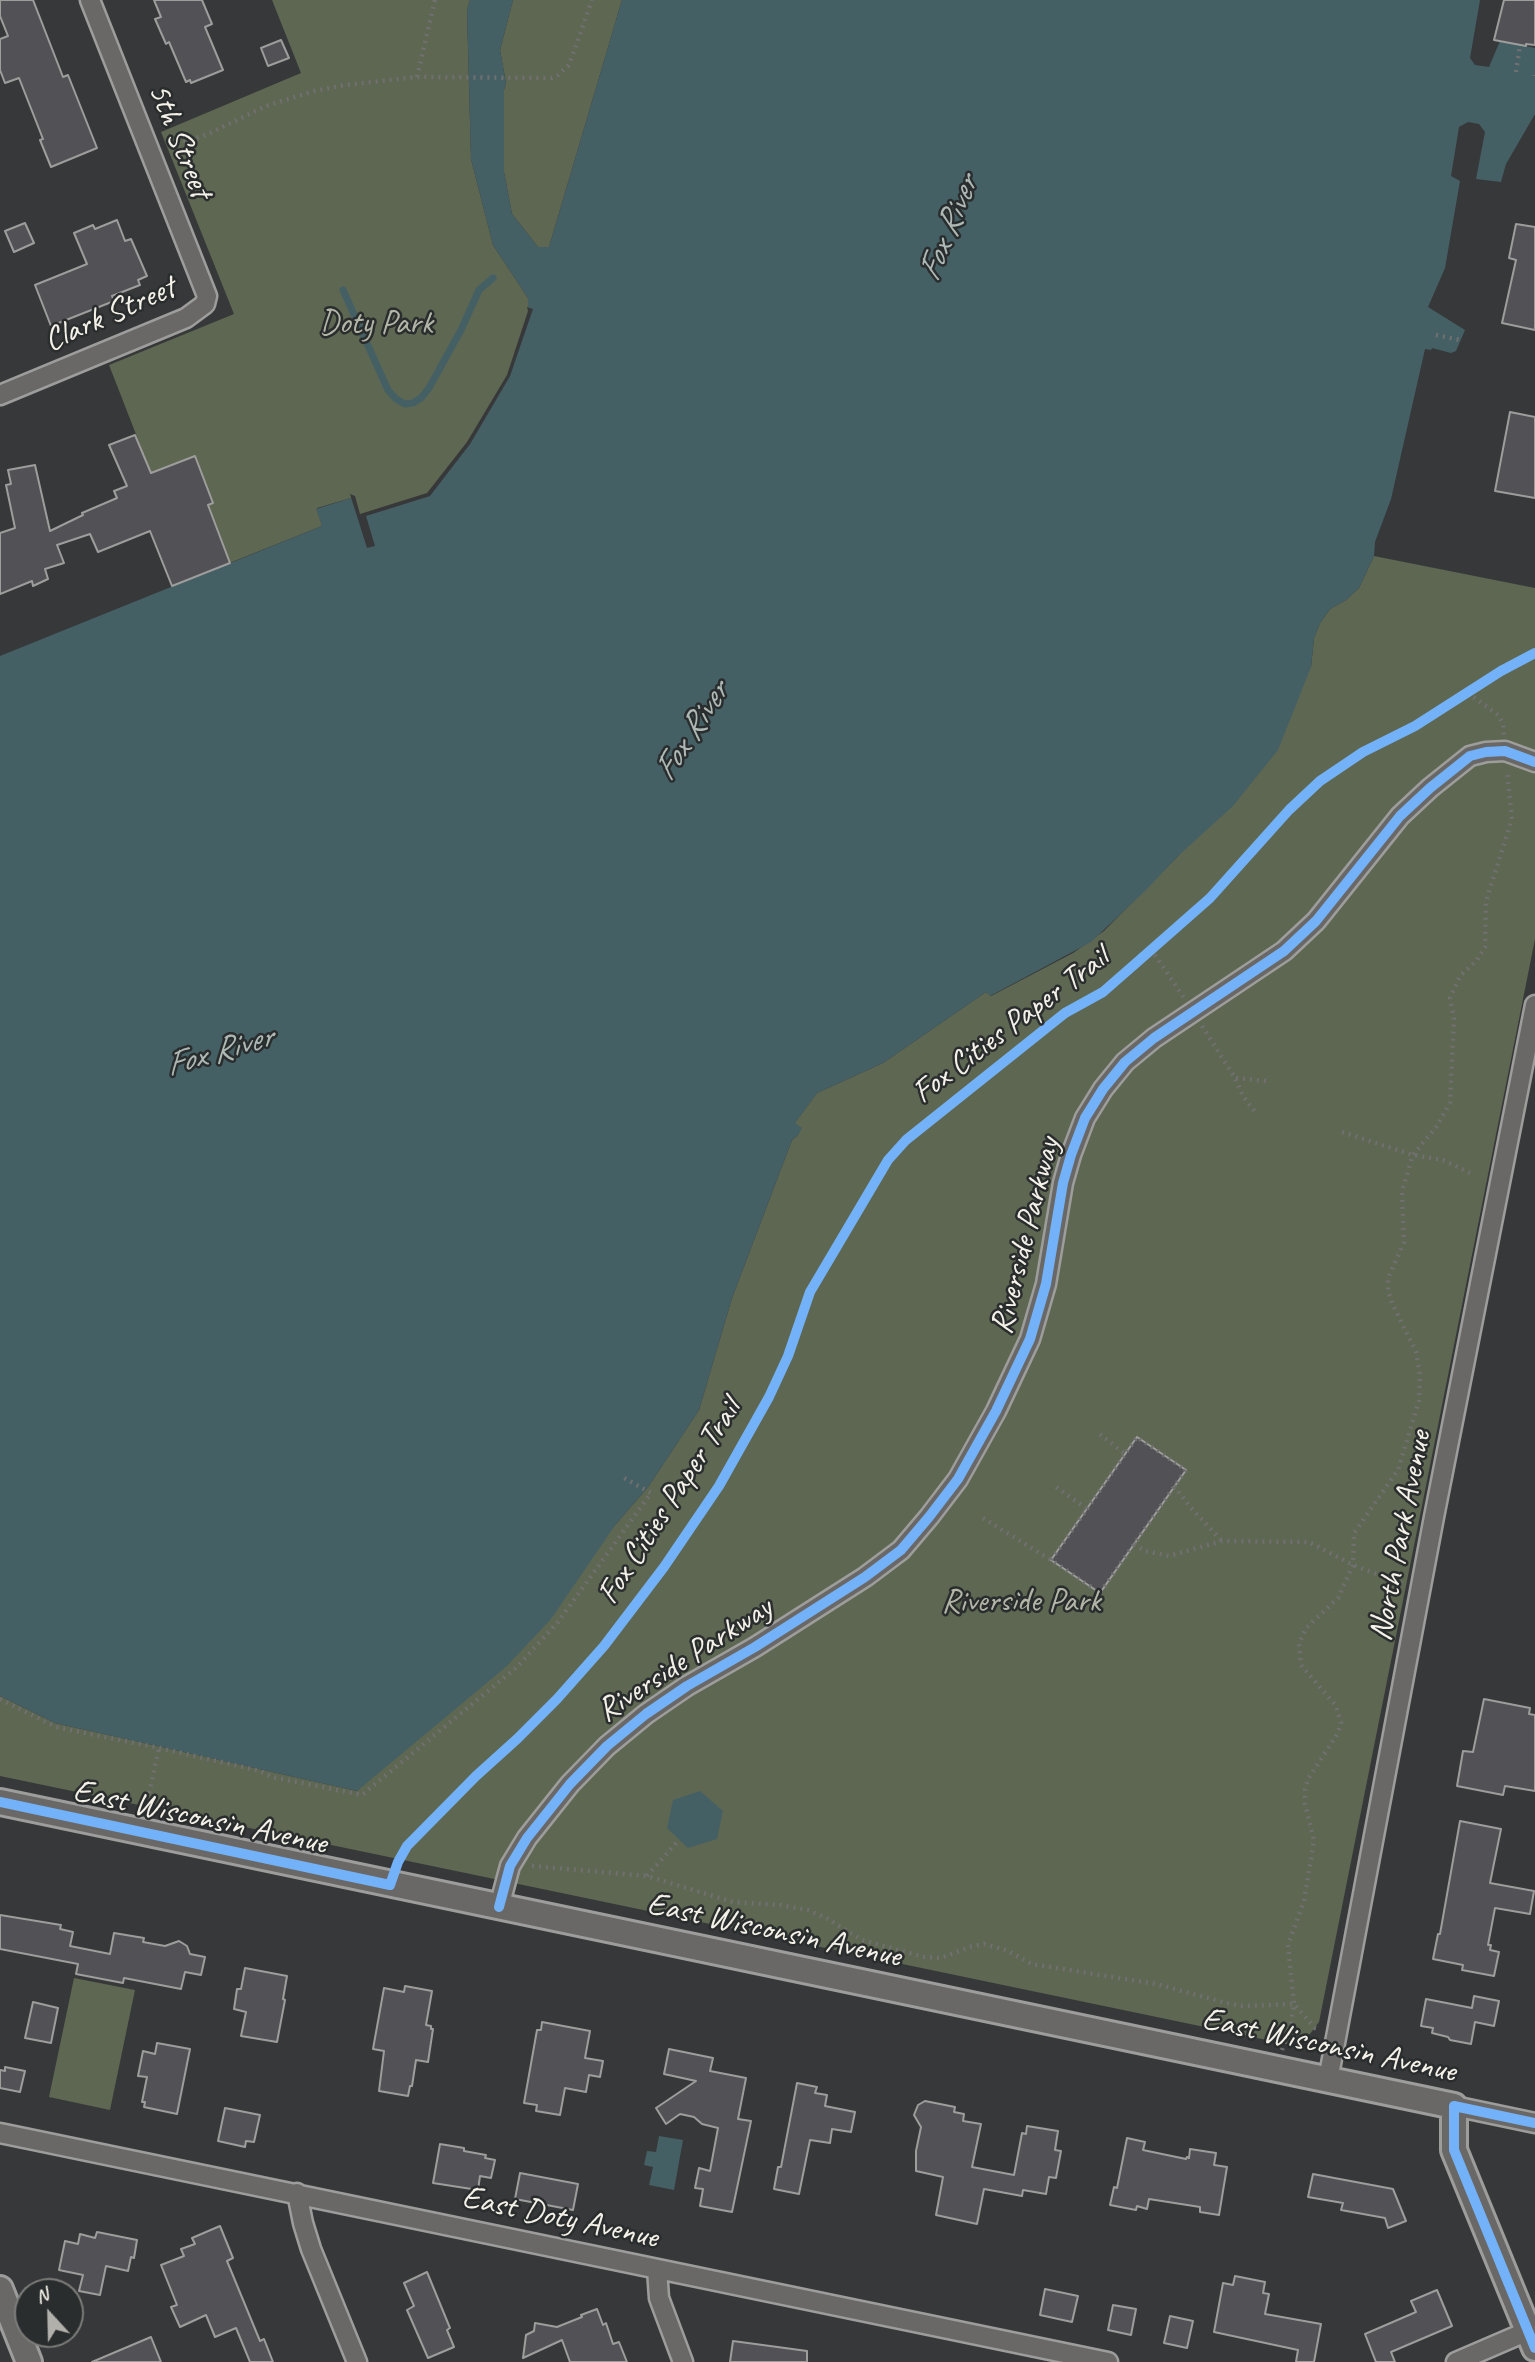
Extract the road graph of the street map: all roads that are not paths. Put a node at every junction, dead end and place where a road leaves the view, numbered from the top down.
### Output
1 (90, 0) edge
2 (205, 304) joint
3 (0, 395) edge
4 (1535, 762) edge
5 (1535, 1005) edge
6 (0, 1802) edge
7 (499, 1907) junction
8 (1328, 2080) junction
9 (1454, 2106) junction
10 (1535, 2123) edge
11 (0, 2133) edge
12 (297, 2193) junction
13 (657, 2269) junction
14 (0, 2289) edge
15 (1531, 2339) edge
16 (29, 2362) edge
17 (357, 2362) edge
18 (683, 2362) edge
19 (1108, 2362) edge
20 (1456, 2362) edge

1 - 2 street, 5th Street
2 - 3 street, Clark Street
4 - 7 street, Riverside Parkway
5 - 8 street, North Park Avenue
6 - 7 main road, East Wisconsin Avenue
7 - 8 main road, East Wisconsin Avenue
8 - 9 main road, East Wisconsin Avenue
9 - 10 street, East Wisconsin Avenue
9 - 15 main road
11 - 12 street, East Doty Avenue
12 - 13 street, East Doty Avenue
12 - 17 street
13 - 18 street
13 - 19 street, East Doty Avenue
14 - 16 main road
15 - 20 street

